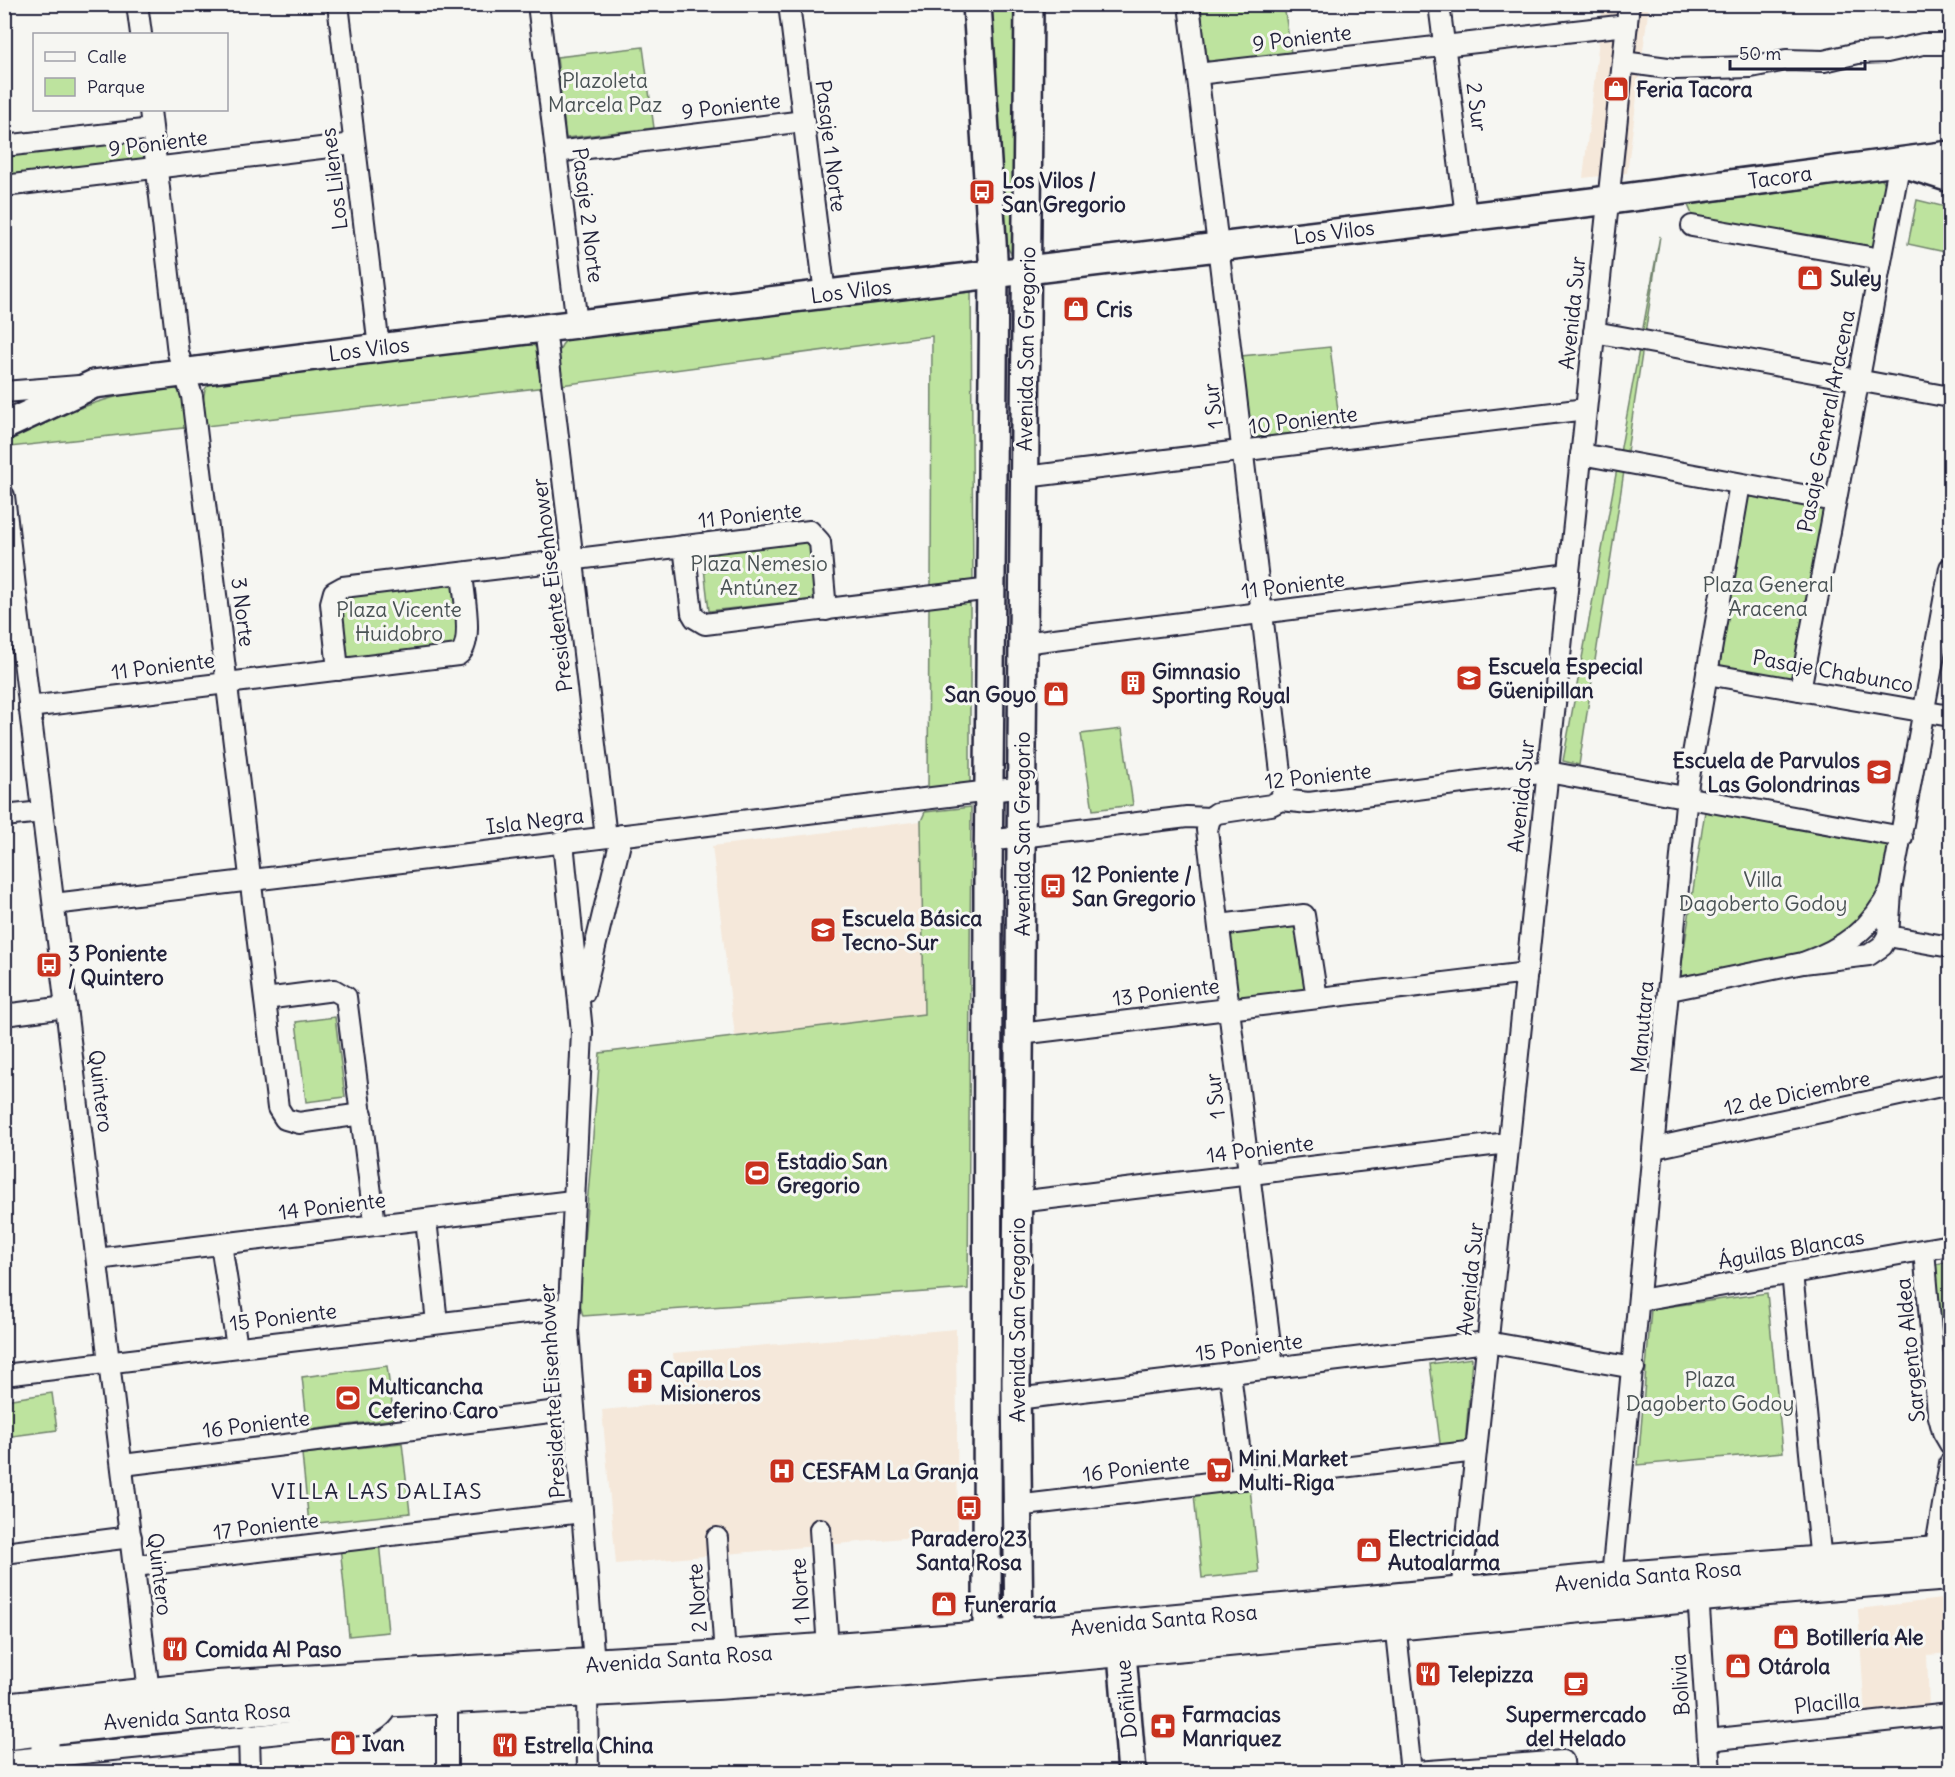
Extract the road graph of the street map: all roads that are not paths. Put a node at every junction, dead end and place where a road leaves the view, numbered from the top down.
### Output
1 (137, 4) edge
2 (338, 4) edge
3 (538, 4) edge
4 (789, 4) edge
5 (977, 4) edge
6 (1029, 4) edge
7 (1189, 4) edge
8 (1439, 4) edge
9 (1629, 4) edge
10 (1627, 25) junction
11 (141, 33) edge
12 (1950, 44) edge
13 (1444, 46) junction
14 (1623, 62) junction
15 (1197, 75) junction
16 (151, 119) edge
17 (804, 121) junction
18 (354, 144) junction
19 (4, 146) edge
20 (556, 152) junction
21 (1950, 155) edge
22 (1900, 161) junction
23 (157, 168) junction
24 (1950, 178) edge
25 (4, 186) edge
26 (1609, 200) junction
27 (1466, 216) junction
28 (1692, 226) dead end
29 (1218, 246) junction
30 (1881, 259) junction
31 (1027, 270) junction
32 (994, 273) junction
33 (825, 294) junction
34 (577, 324) junction
35 (545, 328) junction
36 (1594, 332) junction
37 (379, 348) junction
38 (184, 373) junction
39 (1858, 380) junction
40 (94, 384) junction
41 (4, 392) edge
42 (1950, 397) edge
43 (1586, 409) junction
44 (4, 426) edge
45 (1242, 451) junction
46 (1581, 454) junction
47 (1025, 477) junction
48 (1740, 484) junction
49 (4, 496) edge
50 (1835, 501) junction
51 (684, 546) junction
52 (573, 560) junction
53 (1950, 568) edge
54 (462, 573) junction
55 (1569, 574) junction
56 (991, 589) junction
57 (826, 610) junction
58 (1262, 613) junction
59 (1023, 643) junction
60 (338, 670) junction
61 (1707, 674) junction
62 (228, 683) junction
63 (1800, 690) junction
64 (29, 706) junction
65 (1924, 712) junction
66 (1950, 716) edge
67 (1548, 772) junction
68 (1023, 787) junction
69 (989, 791) junction
70 (1687, 798) junction
71 (1281, 800) junction
72 (42, 812) junction
73 (4, 816) edge
74 (1210, 818) junction
75 (614, 836) junction
76 (1023, 837) junction
77 (1902, 837) junction
78 (988, 841) junction
79 (563, 842) junction
80 (251, 880) junction
81 (1891, 889) junction
82 (54, 904) junction
83 (1219, 925) junction
84 (1888, 936) junction
85 (1950, 947) edge
86 (1803, 963) junction
87 (1527, 973) junction
88 (1670, 990) junction
89 (1317, 998) junction
90 (265, 999) junction
91 (66, 1007) junction
92 (581, 1007) junction
93 (1229, 1009) junction
94 (4, 1015) edge
95 (1020, 1034) junction
96 (1950, 1084) edge
97 (362, 1114) junction
98 (1508, 1143) junction
99 (1654, 1148) junction
100 (1249, 1174) junction
101 (573, 1201) junction
102 (1018, 1202) junction
103 (426, 1219) junction
104 (375, 1225) junction
105 (221, 1244) junction
106 (1950, 1245) edge
107 (1924, 1250) junction
108 (97, 1259) junction
109 (1792, 1273) junction
110 (1640, 1299) junction
111 (567, 1308) junction
112 (437, 1323) junction
113 (1487, 1342) junction
114 (237, 1347) junction
115 (110, 1362) junction
116 (1273, 1368) junction
117 (1634, 1368) junction
118 (1230, 1373) junction
119 (4, 1375) edge
120 (1016, 1399) junction
121 (574, 1409) junction
122 (1950, 1444) edge
123 (1476, 1451) junction
124 (1950, 1463) edge
125 (123, 1465) junction
126 (1243, 1479) junction
127 (1016, 1506) junction
128 (582, 1512) junction
129 (820, 1529) dead end
130 (131, 1537) junction
131 (717, 1538) dead end
132 (4, 1553) edge
133 (1945, 1560) edge
134 (1821, 1562) junction
135 (135, 1566) junction
136 (1612, 1578) junction
137 (1461, 1593) junction
138 (1698, 1594) junction
139 (1395, 1623) junction
140 (1019, 1634) junction
141 (1120, 1639) junction
142 (828, 1649) junction
143 (994, 1654) junction
144 (725, 1656) junction
145 (376, 1676) junction
146 (591, 1677) junction
147 (149, 1692) junction
148 (447, 1699) junction
149 (63, 1701) junction
150 (390, 1702) junction
151 (4, 1709) edge
152 (1950, 1714) edge
153 (4, 1735) edge
154 (249, 1735) junction
155 (1708, 1740) junction
156 (45, 1753) edge
157 (4, 1761) edge
158 (1564, 1767) edge
159 (1532, 1768) edge
160 (250, 1773) edge
161 (447, 1773) edge
162 (588, 1773) edge
163 (1132, 1773) edge
164 (1411, 1773) edge
165 (1416, 1773) edge
166 (1710, 1773) edge

1 - 11 street
2 - 18 street, Los Lilenes
3 - 20 street, Pasaje 2 Norte
4 - 17 street, Pasaje 1 Norte
5 - 32 main road, Avenida San Gregorio
6 - 31 main road, Avenida San Gregorio
7 - 15 street, 1 Sur
8 - 13 street, 2 Sur
9 - 10 street, Avenida Sur
10 - 13 street, 9 Poniente
10 - 14 street, Avenida Sur
12 - 14 street
13 - 15 street, 9 Poniente
13 - 27 street, 2 Sur
14 - 26 street, Avenida Sur
15 - 29 street, 1 Sur
16 - 19 street, 9 Poniente
16 - 23 street, 3 Norte
17 - 20 street, 9 Poniente
17 - 33 street, Pasaje 1 Norte
18 - 23 street, 9 Poniente
18 - 37 street, Los Lilenes
20 - 34 street, Pasaje 2 Norte
21 - 22 main road, Tacora
22 - 24 main road
22 - 26 main road, Tacora
22 - 30 street, Pasaje General Aracena
23 - 25 street, 9 Poniente
23 - 38 street, 3 Norte
26 - 27 main road, Los Vilos
26 - 36 street, Avenida Sur
27 - 29 main road, Los Vilos
28 - 30 street
29 - 31 main road, Los Vilos
29 - 45 street, 1 Sur
30 - 39 street, Pasaje General Aracena
31 - 32 main road, Los Vilos
31 - 47 main road, Avenida San Gregorio
32 - 33 main road, Los Vilos
32 - 56 main road, Avenida San Gregorio
33 - 34 main road, Los Vilos
34 - 35 main road, Los Vilos
35 - 37 main road, Los Vilos
35 - 52 street, Presidente Eisenhower
36 - 39 street
36 - 43 street, Avenida Sur
37 - 38 main road, Los Vilos
38 - 40 main road, Los Vilos
38 - 62 street, 3 Norte
39 - 42 street
39 - 50 street, Pasaje General Aracena
40 - 41 street, Los Vilos
40 - 44 main road, Los Vilos
43 - 45 street, 10 Poniente
43 - 46 street, Avenida Sur
45 - 47 street, 10 Poniente
45 - 58 street, 1 Sur
46 - 48 street
46 - 55 street, Avenida Sur
47 - 59 main road, Avenida San Gregorio
48 - 50 street
48 - 61 street, Manutara
49 - 64 street, Quintero
50 - 63 street, Pasaje General Aracena
51 - 52 street, 11 Poniente
51 - 57 street, 11 Poniente
51 - 57 street, 11 Poniente
52 - 54 street, 11 Poniente
52 - 75 street, Presidente Eisenhower
53 - 65 street
54 - 60 street, 11 Poniente
54 - 60 street, 11 Poniente
55 - 58 street, 11 Poniente
55 - 67 street, Avenida Sur
56 - 57 street, 11 Poniente
56 - 69 main road, Avenida San Gregorio
58 - 59 street, 11 Poniente
58 - 71 street, 1 Sur
59 - 68 main road, Avenida San Gregorio
60 - 62 street, 11 Poniente
61 - 63 street, Pasaje Chabunco
61 - 70 street, Manutara
62 - 64 street, 11 Poniente
62 - 80 street, 3 Norte
63 - 65 street, Pasaje Chabunco
64 - 72 street, Quintero
65 - 66 street, Pasaje Chabunco
65 - 77 street
67 - 70 street, 12 Poniente
67 - 71 street, 12 Poniente
67 - 87 street, Avenida Sur
68 - 69 street, Isla Negra
68 - 76 main road, Avenida San Gregorio
69 - 75 street, Isla Negra
69 - 78 main road, Avenida San Gregorio
70 - 77 street, 12 Poniente
70 - 88 street, Manutara
71 - 74 street, 12 Poniente
72 - 73 street
72 - 82 street, Quintero
74 - 76 street, 12 Poniente
74 - 83 street, 1 Sur
75 - 79 street, Isla Negra
75 - 92 street, Presidente Eisenhower
76 - 78 street, 12 Poniente
76 - 95 main road, Avenida San Gregorio
77 - 81 street
78 - 143 main road, Avenida San Gregorio
79 - 80 street, Isla Negra
79 - 92 street, Presidente Eisenhower
80 - 82 street, Isla Negra
80 - 90 street, 3 Norte
81 - 84 street
81 - 86 street
82 - 91 street, Quintero
83 - 89 street
83 - 93 street, 1 Sur
84 - 85 street
84 - 86 street
86 - 88 street
87 - 89 street, 13 Poniente
87 - 98 street, Avenida Sur
88 - 99 street, Manutara
89 - 93 street, 13 Poniente
90 - 97 street, 3 Norte
90 - 97 street
91 - 94 street
91 - 108 street, Quintero
92 - 101 street, Presidente Eisenhower
93 - 95 street, 13 Poniente
93 - 100 street, 1 Sur
95 - 102 main road, Avenida San Gregorio
96 - 99 street, 12 de Diciembre
97 - 104 street
98 - 100 street, 14 Poniente
98 - 113 street, Avenida Sur
99 - 110 street, Manutara
100 - 102 street, 14 Poniente
100 - 116 street, 1 Sur
101 - 103 street, 14 Poniente
101 - 111 street, Presidente Eisenhower
102 - 120 main road, Avenida San Gregorio
103 - 104 street, 14 Poniente
103 - 112 street
104 - 105 street, 14 Poniente
105 - 108 street, 14 Poniente
105 - 114 street
106 - 107 street, Águilas Blancas
107 - 109 street, Águilas Blancas
107 - 122 street, Sargento Aldea
108 - 115 street, Quintero
109 - 110 street, Águilas Blancas
109 - 134 street
110 - 117 street, Manutara
111 - 112 street, 15 Poniente
111 - 121 street, Presidente Eisenhower
112 - 114 street, 15 Poniente
113 - 116 street, 15 Poniente
113 - 117 street, 15 Poniente
113 - 123 street, Avenida Sur
114 - 115 street, 15 Poniente
115 - 119 street, 15 Poniente
115 - 125 street, Quintero
116 - 118 street, 15 Poniente
117 - 136 street, Manutara
118 - 120 street, 15 Poniente
118 - 126 street
120 - 127 main road, Avenida San Gregorio
121 - 125 street, 16 Poniente
121 - 128 street, Presidente Eisenhower
123 - 126 street, 16 Poniente
123 - 137 street, Avenida Sur
124 - 133 street
125 - 130 street, Quintero
126 - 127 street, 16 Poniente
127 - 140 main road, Avenida San Gregorio
128 - 135 street, 17 Poniente
128 - 146 street, Presidente Eisenhower
129 - 142 street, 1 Norte
130 - 132 street
130 - 135 street, Quintero
131 - 144 street, 2 Norte
133 - 134 main road, Avenida Santa Rosa
133 - 138 main road, Avenida Santa Rosa
134 - 136 main road, Avenida Santa Rosa
135 - 147 street, Quintero
136 - 137 main road, Avenida Santa Rosa
137 - 141 main road, Avenida Santa Rosa
138 - 139 main road, Avenida Santa Rosa
138 - 155 street, Bolivia
139 - 141 main road, Avenida Santa Rosa
139 - 164 street
140 - 141 main road, Avenida Santa Rosa
140 - 143 main road, Avenida Santa Rosa
141 - 143 main road, Avenida Santa Rosa
141 - 163 main road, Doñihue
142 - 143 main road, Avenida Santa Rosa
142 - 144 main road, Avenida Santa Rosa
143 - 146 main road, Avenida Santa Rosa
144 - 146 main road, Avenida Santa Rosa
145 - 146 main road, Avenida Santa Rosa
145 - 147 main road, Avenida Santa Rosa
145 - 150 street
146 - 148 main road, Avenida Santa Rosa
146 - 162 street, Presidente Eisenhower
147 - 149 main road, Avenida Santa Rosa
148 - 150 main road, Avenida Santa Rosa
148 - 161 street
149 - 151 main road, Avenida Santa Rosa
149 - 156 main road
150 - 154 street, Avenida Santa Rosa
150 - 156 main road, Avenida Santa Rosa
152 - 155 street, Placilla
153 - 156 main road, Avenida Santa Rosa
154 - 156 street, Avenida Santa Rosa
154 - 160 street
155 - 166 street, Bolivia
156 - 157 street, Avenida Santa Rosa
158 - 159 street
159 - 165 street

